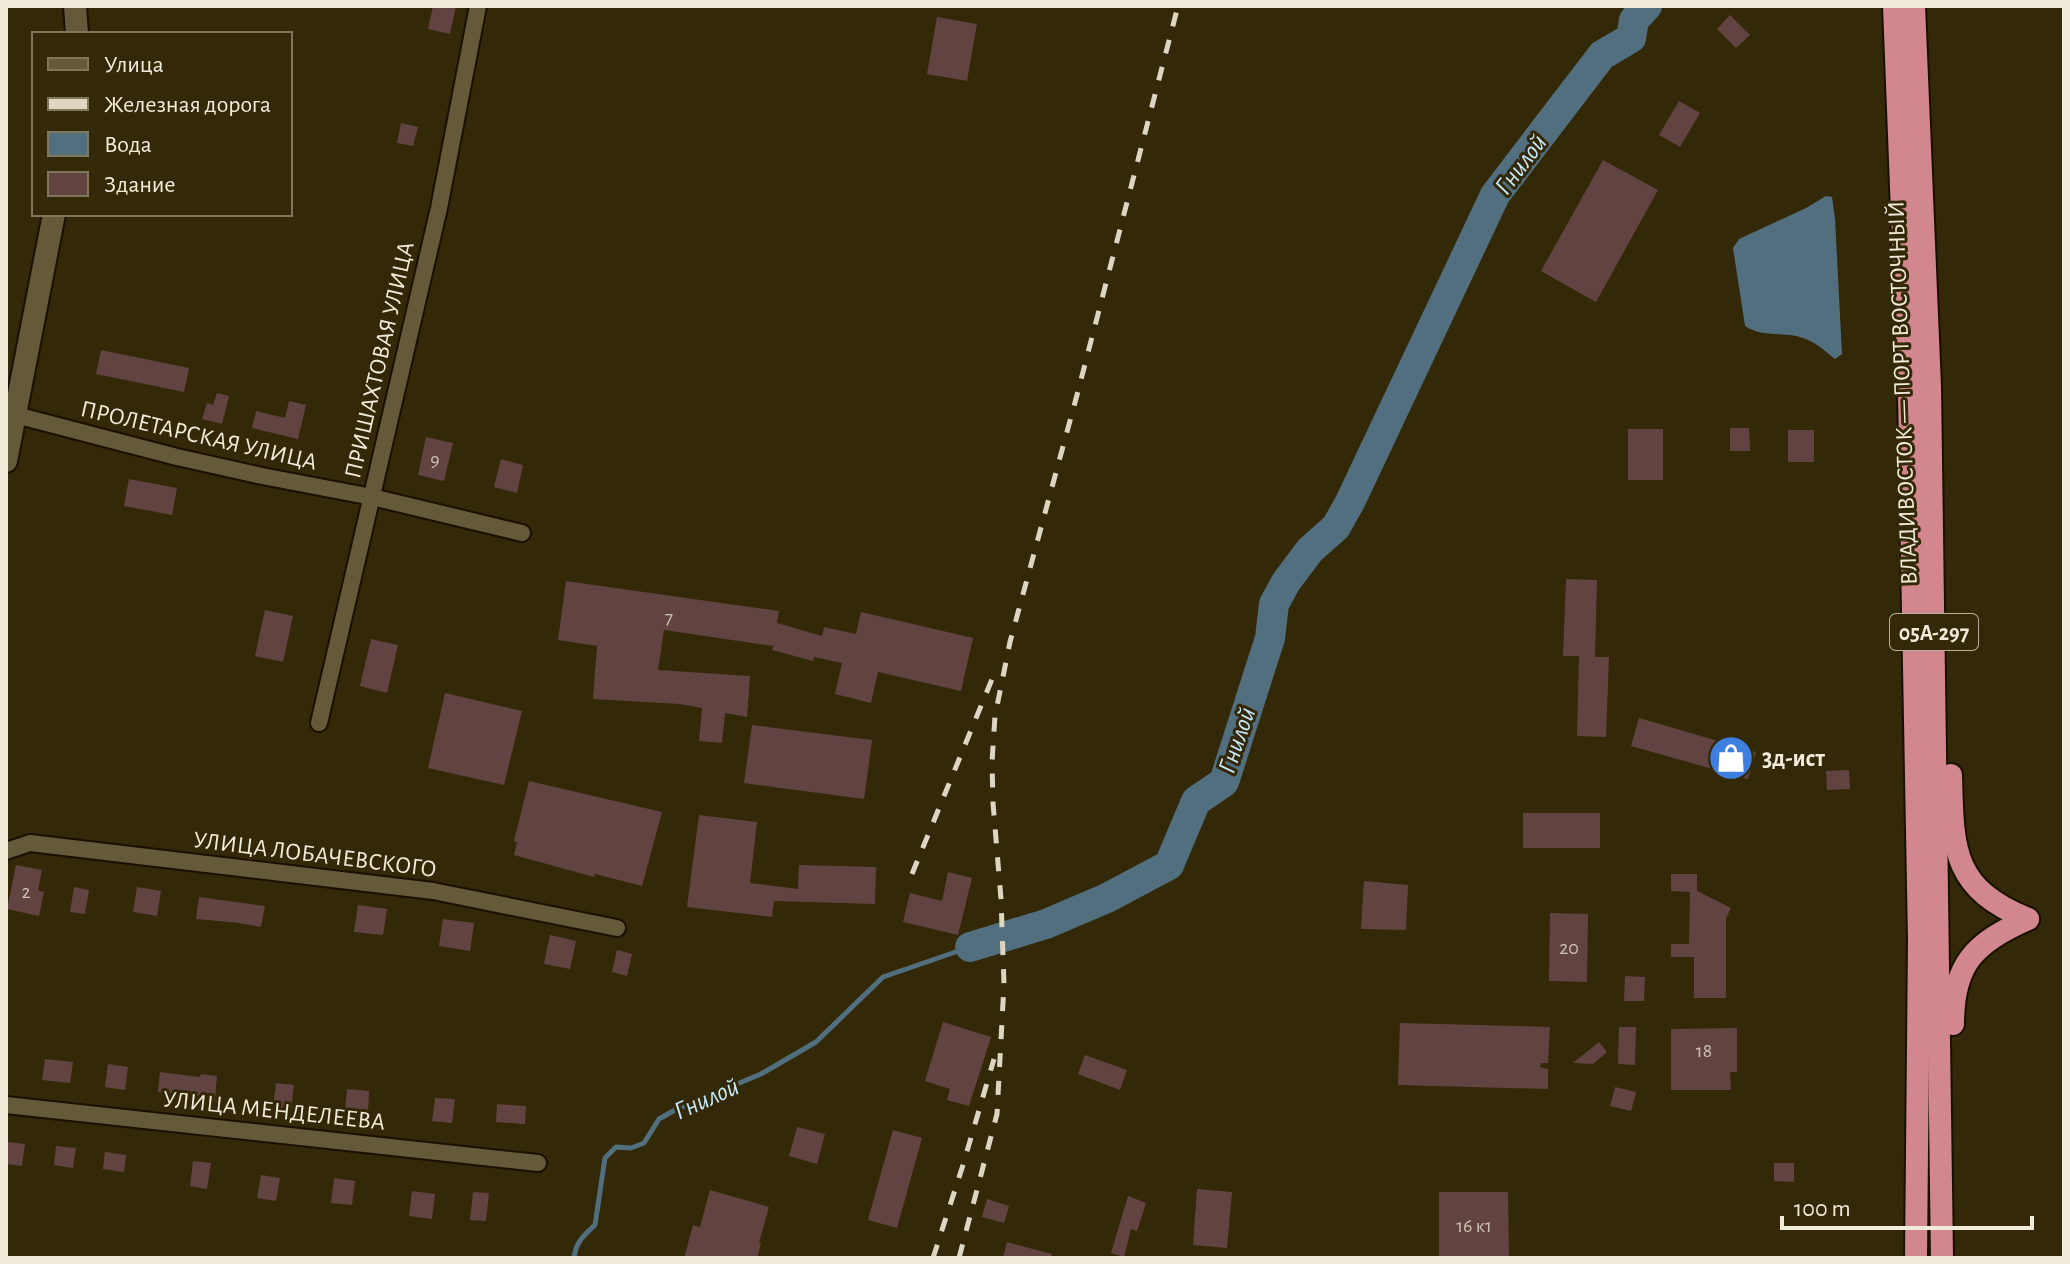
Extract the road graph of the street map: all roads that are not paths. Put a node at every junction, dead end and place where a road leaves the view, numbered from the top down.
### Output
1 (75, 6) edge
2 (478, 6) edge
3 (1894, 6) edge
4 (1914, 6) edge
5 (77, 32) edge
6 (54, 216) edge
7 (11, 414) edge
8 (6, 461) edge
9 (372, 497) junction
10 (522, 533) dead end
11 (1935, 645) junction
12 (319, 723) dead end
13 (6, 851) edge
14 (617, 928) dead end
15 (6, 1105) edge
16 (538, 1163) dead end
17 (1941, 1184) junction
18 (1916, 1258) edge
19 (1942, 1258) edge

1 - 5 main road
2 - 9 street, ПРИШАХТОВАЯ УЛИЦА
3 - 18 highway, ВЛАДИВОСТОК — ПОРТ ВОСТОЧНЫЙ / 05А-297
4 - 11 highway, ВЛАДИВОСТОК — ПОРТ ВОСТОЧНЫЙ / 05А-297
6 - 7 main road
7 - 8 main road
7 - 9 street, ПРОЛЕТАРСКАЯ УЛИЦА
9 - 10 street, ПРОЛЕТАРСКАЯ УЛИЦА
9 - 12 street, ПРИШАХТОВАЯ УЛИЦА
11 - 17 highway, ВЛАДИВОСТОК — ПОРТ ВОСТОЧНЫЙ / 05А-297
11 - 17 highway
13 - 14 street, УЛИЦА ЛОБАЧЕВСКОГО
15 - 16 street, УЛИЦА МЕНДЕЛЕЕВА
17 - 19 highway, ВЛАДИВОСТОК — ПОРТ ВОСТОЧНЫЙ / 05А-297

